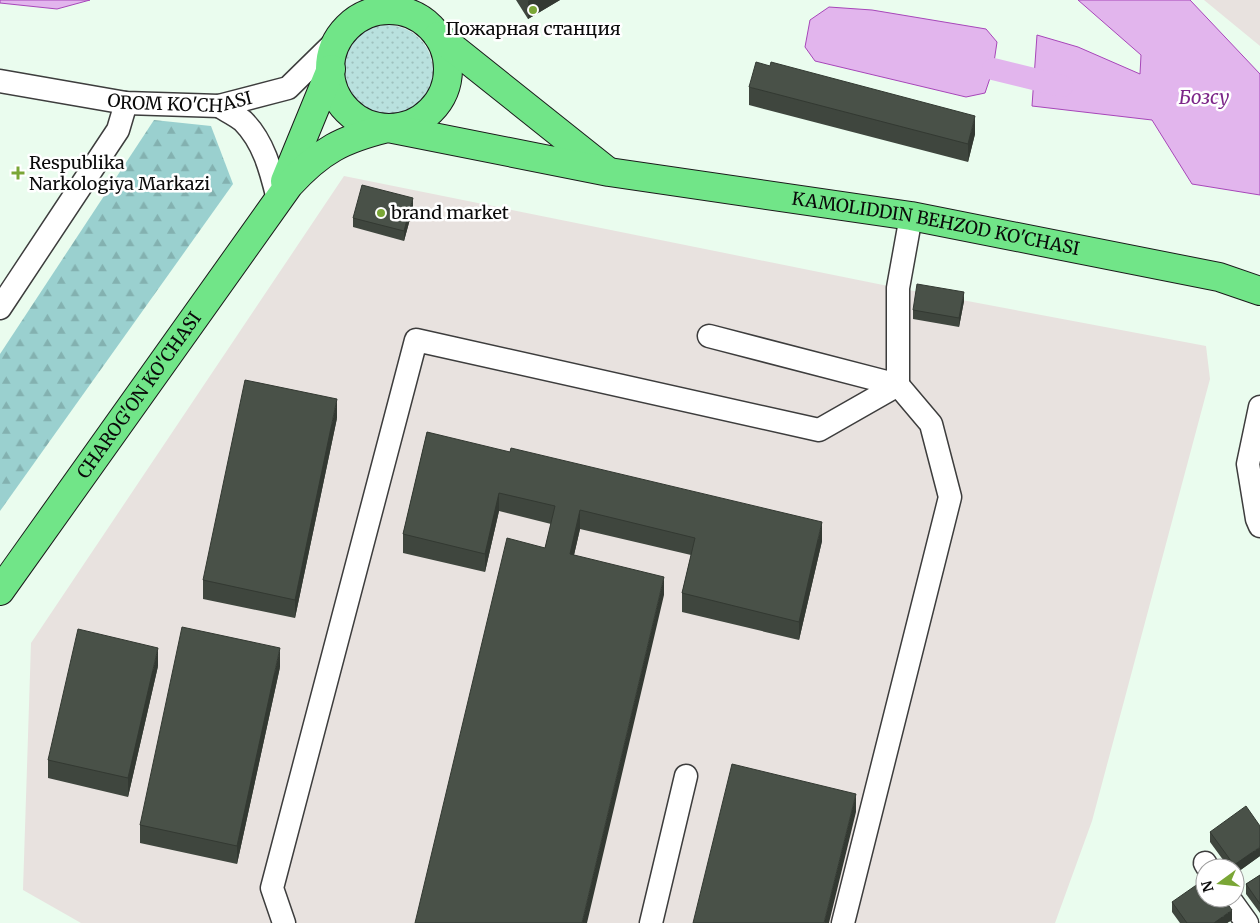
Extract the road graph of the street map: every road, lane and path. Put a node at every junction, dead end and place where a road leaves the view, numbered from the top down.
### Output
1 (358, 0) edge
2 (418, 0) edge
3 (339, 38) junction
4 (440, 39) junction
5 (330, 69) junction
6 (0, 81) edge
7 (126, 103) junction
8 (219, 106) junction
9 (388, 128) junction
10 (609, 172) junction
11 (278, 199) junction
12 (911, 216) junction
13 (1260, 291) edge
14 (0, 308) edge
15 (708, 336) dead end
16 (898, 385) junction
17 (1260, 407) edge
18 (1260, 526) edge
19 (0, 591) edge
20 (686, 776) dead end
21 (1236, 908) edge
22 (284, 923) edge
23 (651, 923) edge
24 (843, 923) edge
25 (1247, 923) edge

1 - 3 main road
2 - 4 main road
3 - 4 main road
3 - 5 main road
3 - 8 street, OROM KO'CHASI
4 - 9 main road
4 - 10 main road
5 - 9 main road
5 - 11 main road
6 - 7 street, OROM KO'CHASI
7 - 8 street, OROM KO'CHASI
7 - 14 street
8 - 11 street
9 - 10 main road, KAMOLIDDIN BEHZOD KO'CHASI
9 - 11 main road
10 - 12 main road, KAMOLIDDIN BEHZOD KO'CHASI
11 - 19 main road, CHAROG'ON KO'CHASI
12 - 13 main road, KAMOLIDDIN BEHZOD KO'CHASI
12 - 16 street
15 - 16 street
16 - 22 street
16 - 24 street
17 - 18 street
20 - 23 street
21 - 25 street

